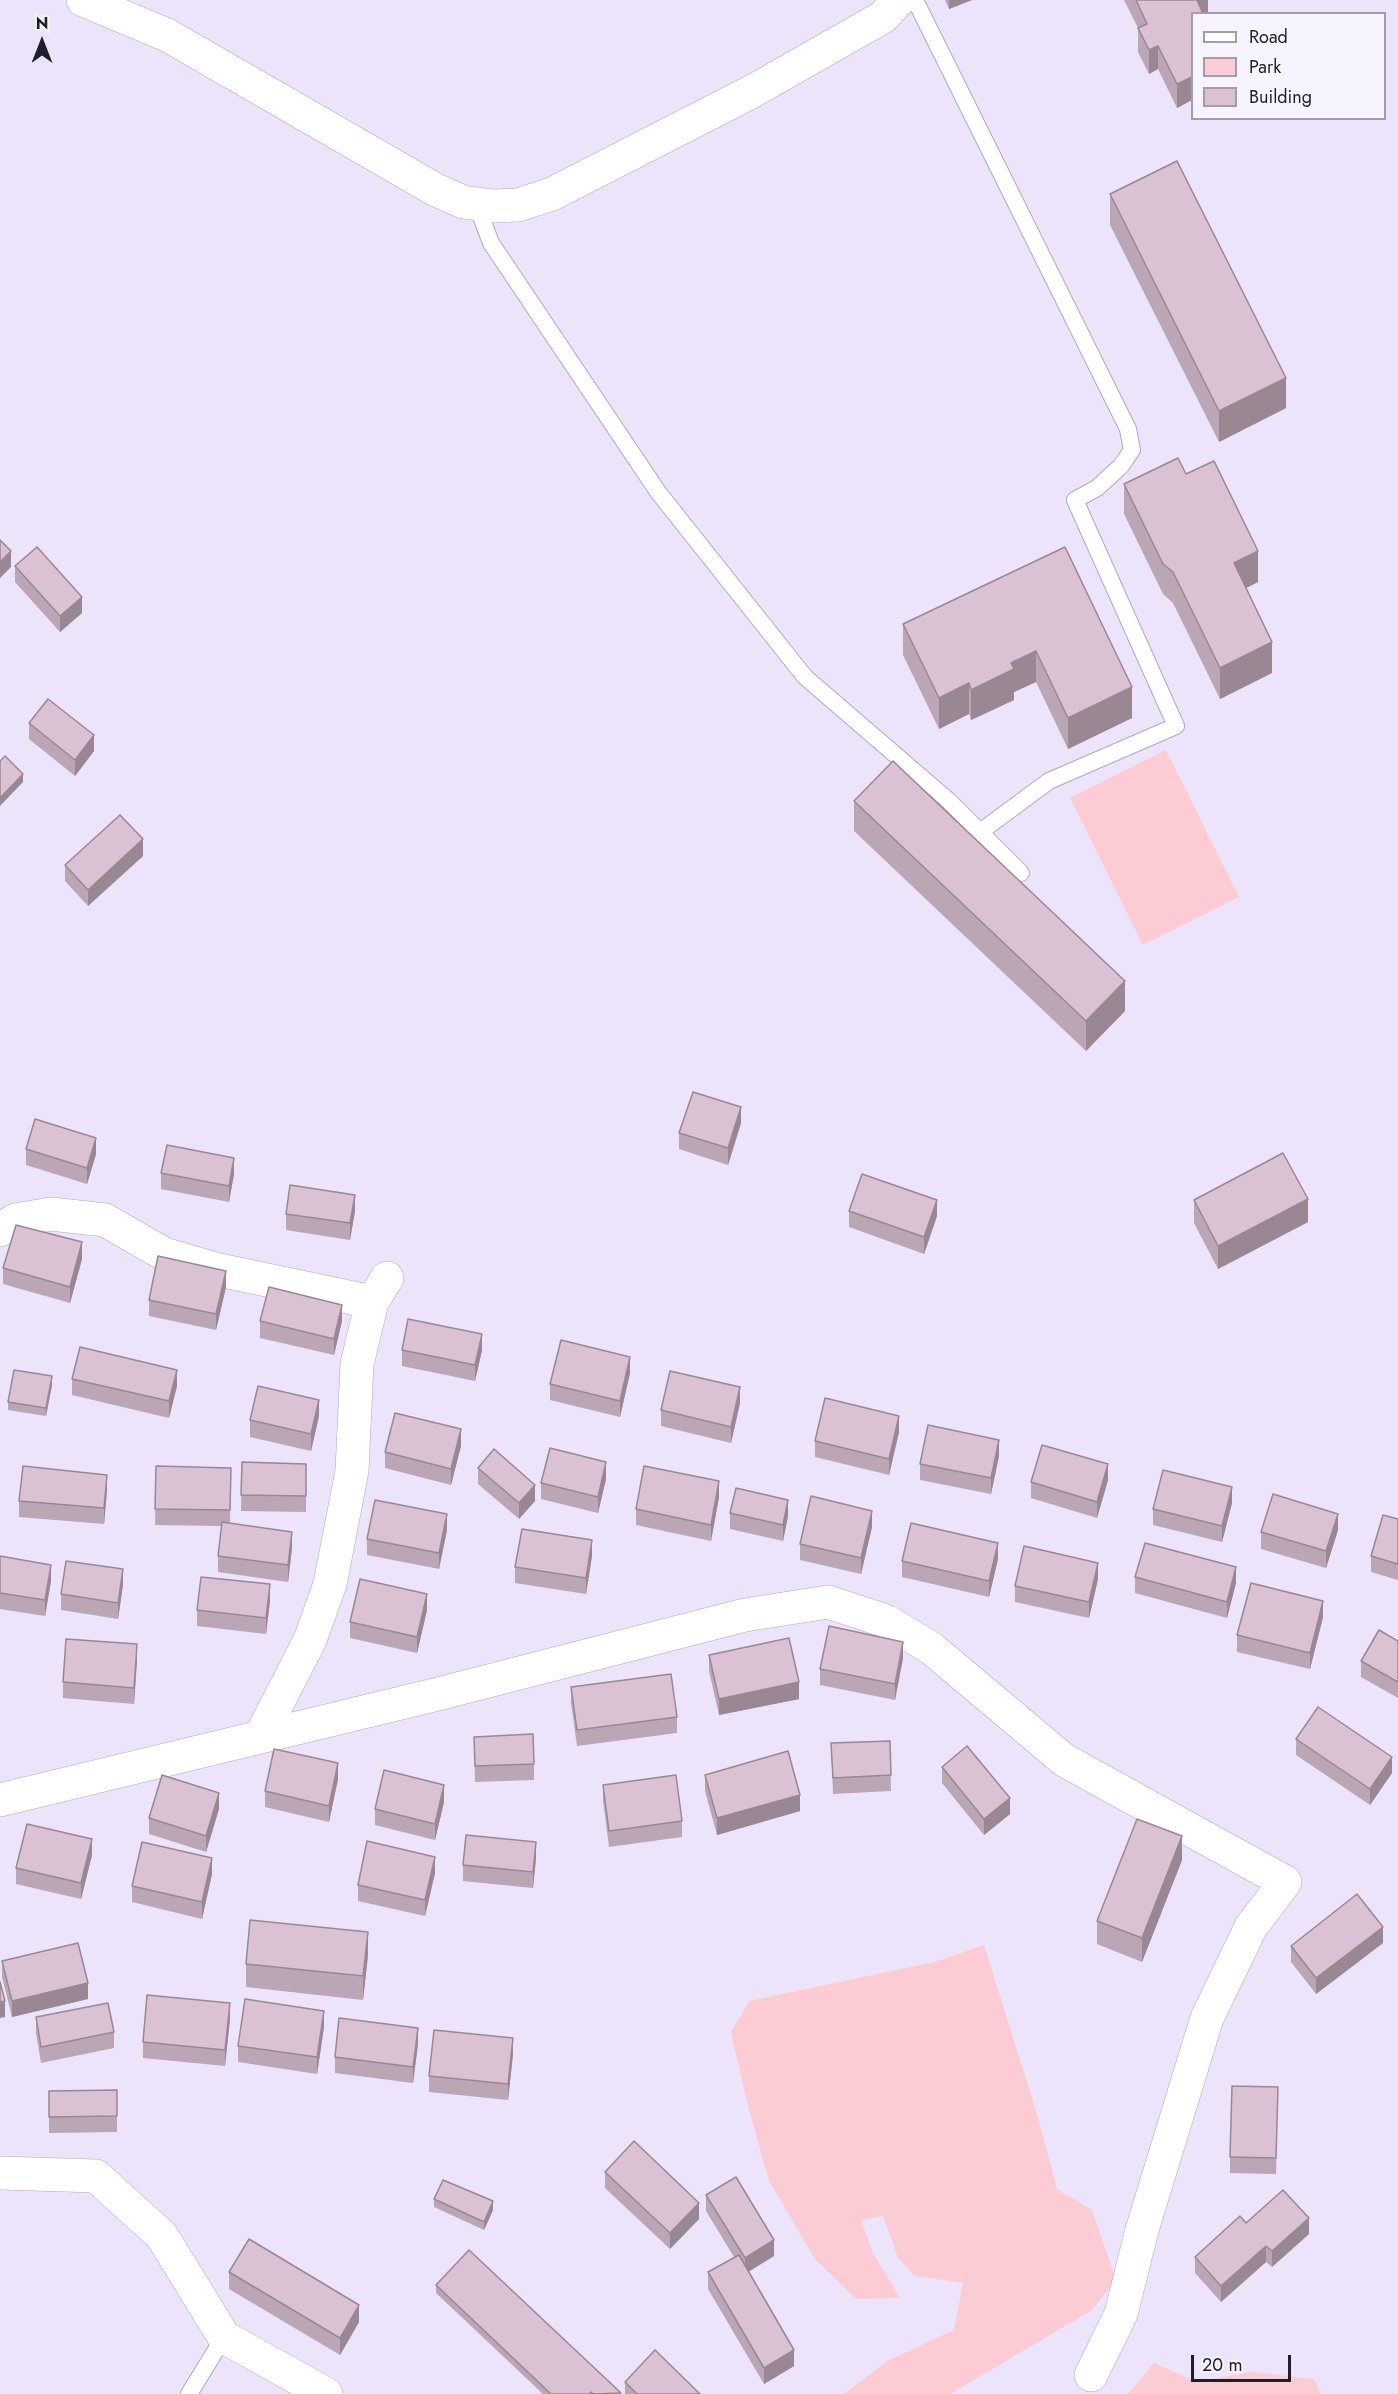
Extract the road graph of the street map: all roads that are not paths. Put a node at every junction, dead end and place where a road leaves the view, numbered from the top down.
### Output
1 (83, 0) edge
2 (899, 0) edge
3 (915, 0) edge
4 (476, 203) junction
5 (980, 832) junction
6 (1021, 873) dead end
7 (0, 1230) edge
8 (260, 1737) junction
9 (0, 1800) edge
10 (0, 2173) edge
11 (224, 2337) junction
12 (1091, 2375) dead end
13 (189, 2394) edge
14 (326, 2394) edge

1 - 4 street
2 - 4 street
3 - 5 lane
4 - 5 lane
5 - 6 lane
7 - 8 street
8 - 9 street
8 - 12 street
10 - 11 street
11 - 13 lane
11 - 14 street

